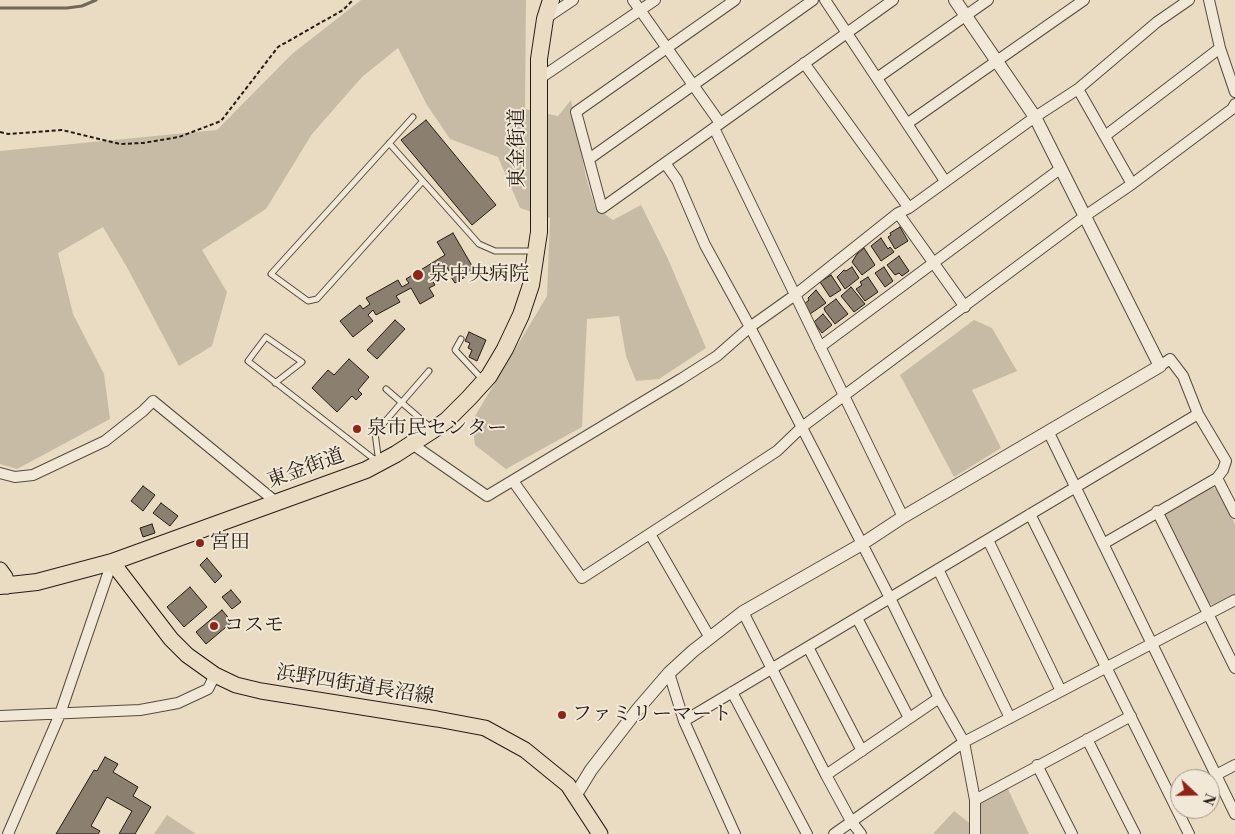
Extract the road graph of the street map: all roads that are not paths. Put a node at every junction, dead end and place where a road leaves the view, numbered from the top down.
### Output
1 (551, 0) edge
2 (573, 0) edge
3 (633, 0) edge
4 (655, 0) edge
5 (735, 0) edge
6 (813, 0) edge
7 (825, 0) edge
8 (893, 0) edge
9 (955, 0) edge
10 (988, 0) edge
11 (1084, 0) edge
12 (1189, 0) edge
13 (1209, 0) edge
14 (641, 10) junction
15 (966, 16) junction
16 (545, 19) junction
17 (846, 33) junction
18 (667, 47) junction
19 (1220, 48) junction
20 (996, 62) junction
21 (804, 63) junction
22 (877, 78) junction
23 (539, 79) junction
24 (694, 86) junction
25 (1078, 89) junction
26 (1235, 92) edge
27 (1235, 104) edge
28 (413, 117) dead end
29 (1035, 117) junction
30 (908, 123) junction
31 (717, 125) junction
32 (1105, 136) junction
33 (389, 143) junction
34 (589, 159) junction
35 (665, 162) junction
36 (1060, 169) junction
37 (946, 181) junction
38 (422, 182) junction
39 (1132, 184) junction
40 (908, 208) junction
41 (898, 213) junction
42 (1085, 216) junction
43 (536, 251) junction
44 (933, 262) junction
45 (795, 295) junction
46 (964, 307) junction
47 (750, 327) junction
48 (461, 339) dead end
49 (820, 347) junction
50 (1160, 366) junction
51 (429, 371) dead end
52 (484, 381) junction
53 (275, 383) junction
54 (386, 389) dead end
55 (844, 397) junction
56 (402, 402) junction
57 (1198, 414) junction
58 (802, 427) junction
59 (433, 430) junction
60 (1049, 433) junction
61 (412, 444) junction
62 (380, 463) junction
63 (0, 473) edge
64 (1217, 478) junction
65 (513, 481) junction
66 (1076, 487) junction
67 (276, 502) junction
68 (1157, 511) junction
69 (1235, 513) edge
70 (1030, 514) junction
71 (903, 518) junction
72 (650, 534) junction
73 (988, 540) junction
74 (862, 544) junction
75 (1103, 544) junction
76 (112, 562) junction
77 (938, 569) junction
78 (0, 570) edge
79 (4, 586) edge
80 (890, 598) junction
81 (1235, 600) edge
82 (743, 612) junction
83 (1208, 614) junction
84 (857, 618) junction
85 (710, 638) junction
86 (1151, 642) junction
87 (808, 647) junction
88 (773, 668) junction
89 (1106, 668) junction
90 (1235, 668) edge
91 (669, 673) junction
92 (215, 675) junction
93 (1061, 691) junction
94 (732, 692) junction
95 (939, 698) junction
96 (60, 714) junction
97 (0, 716) edge
98 (1131, 716) junction
99 (909, 718) junction
100 (1010, 718) junction
101 (684, 721) junction
102 (1087, 739) junction
103 (964, 742) junction
104 (862, 751) junction
105 (1037, 765) junction
106 (1235, 765) edge
107 (1213, 769) edge
108 (1220, 773) edge
109 (826, 775) junction
110 (1220, 783) edge
111 (575, 796) junction
112 (975, 800) junction
113 (1235, 814) edge
114 (851, 821) junction
115 (8, 834) edge
116 (600, 834) edge
117 (735, 834) edge
118 (807, 834) edge
119 (834, 834) edge
120 (861, 834) edge
121 (975, 834) edge
122 (1072, 834) edge
123 (1135, 834) edge
124 (1190, 834) edge

1 - 16 highway, 東金街道
2 - 16 street
3 - 14 street
4 - 14 street
5 - 18 street
6 - 24 street
7 - 17 street
8 - 17 street
9 - 15 street
10 - 15 street
11 - 20 street
12 - 25 street
13 - 19 street
14 - 18 street
14 - 23 street
15 - 20 street
15 - 22 street
16 - 23 highway, 東金街道
17 - 21 street
17 - 22 street
18 - 24 street
18 - 34 street
19 - 26 street
19 - 32 street
20 - 29 street
20 - 30 street
21 - 31 street
21 - 40 street
22 - 30 street
23 - 43 highway, 東金街道
24 - 31 street
24 - 34 street
25 - 29 street
25 - 32 street
27 - 39 street
28 - 33 lane
29 - 36 street
29 - 37 street
30 - 37 street
31 - 35 street
31 - 45 street
32 - 39 street
33 - 38 lane
33 - 38 lane
34 - 35 street
35 - 47 street
36 - 42 street
36 - 44 street
37 - 40 street
38 - 43 lane
39 - 42 street
40 - 41 street
41 - 44 street
41 - 45 street
42 - 46 street
42 - 50 street
43 - 52 highway, 東金街道
44 - 46 street
44 - 49 street
45 - 47 street
45 - 49 street
46 - 55 street
47 - 58 street
47 - 65 street
48 - 52 lane
49 - 55 street
50 - 57 street
50 - 60 street
51 - 56 lane
52 - 59 highway, 東金街道
53 - 53 lane
53 - 62 lane
54 - 56 lane
55 - 58 street
55 - 71 street
56 - 59 lane
56 - 62 lane
57 - 64 street
57 - 66 street
58 - 72 street
58 - 74 street
59 - 61 highway, 東金街道
60 - 66 street
60 - 71 street
61 - 62 highway, 東金街道
61 - 65 street
62 - 67 highway, 東金街道
63 - 67 street
64 - 68 street
64 - 69 street
65 - 72 street
66 - 70 street
66 - 75 street
67 - 76 highway, 東金街道
68 - 75 street
68 - 83 street
70 - 73 street
70 - 89 street
71 - 74 street
72 - 85 street
73 - 77 street
73 - 93 street
74 - 80 street
74 - 82 street
75 - 86 street
76 - 79 highway, 東金街道
76 - 92 main road, 浜野四街道長沼線
76 - 96 street
77 - 80 street
77 - 100 street
78 - 79 main road
80 - 84 street
80 - 95 street
81 - 83 street
82 - 85 street
82 - 88 street
83 - 86 street
83 - 90 street
84 - 87 street
84 - 99 street
85 - 91 street
86 - 89 street
86 - 107 street
87 - 88 street
87 - 104 street
88 - 94 street
88 - 109 street
89 - 93 street
89 - 98 street
91 - 101 street
91 - 111 street
92 - 96 street
92 - 111 main road, 浜野四街道長沼線
93 - 100 street
94 - 101 street
94 - 118 street
95 - 99 street
95 - 103 street
96 - 97 street
96 - 115 street
98 - 102 street
98 - 124 street
99 - 104 street
100 - 103 street
101 - 117 street
102 - 105 street
102 - 123 street
103 - 112 street
103 - 114 street
104 - 109 street
105 - 112 street
105 - 122 street
106 - 108 street
109 - 114 street
110 - 113 street
111 - 116 main road, 浜野四街道長沼線
112 - 121 street
114 - 119 street
114 - 120 street

